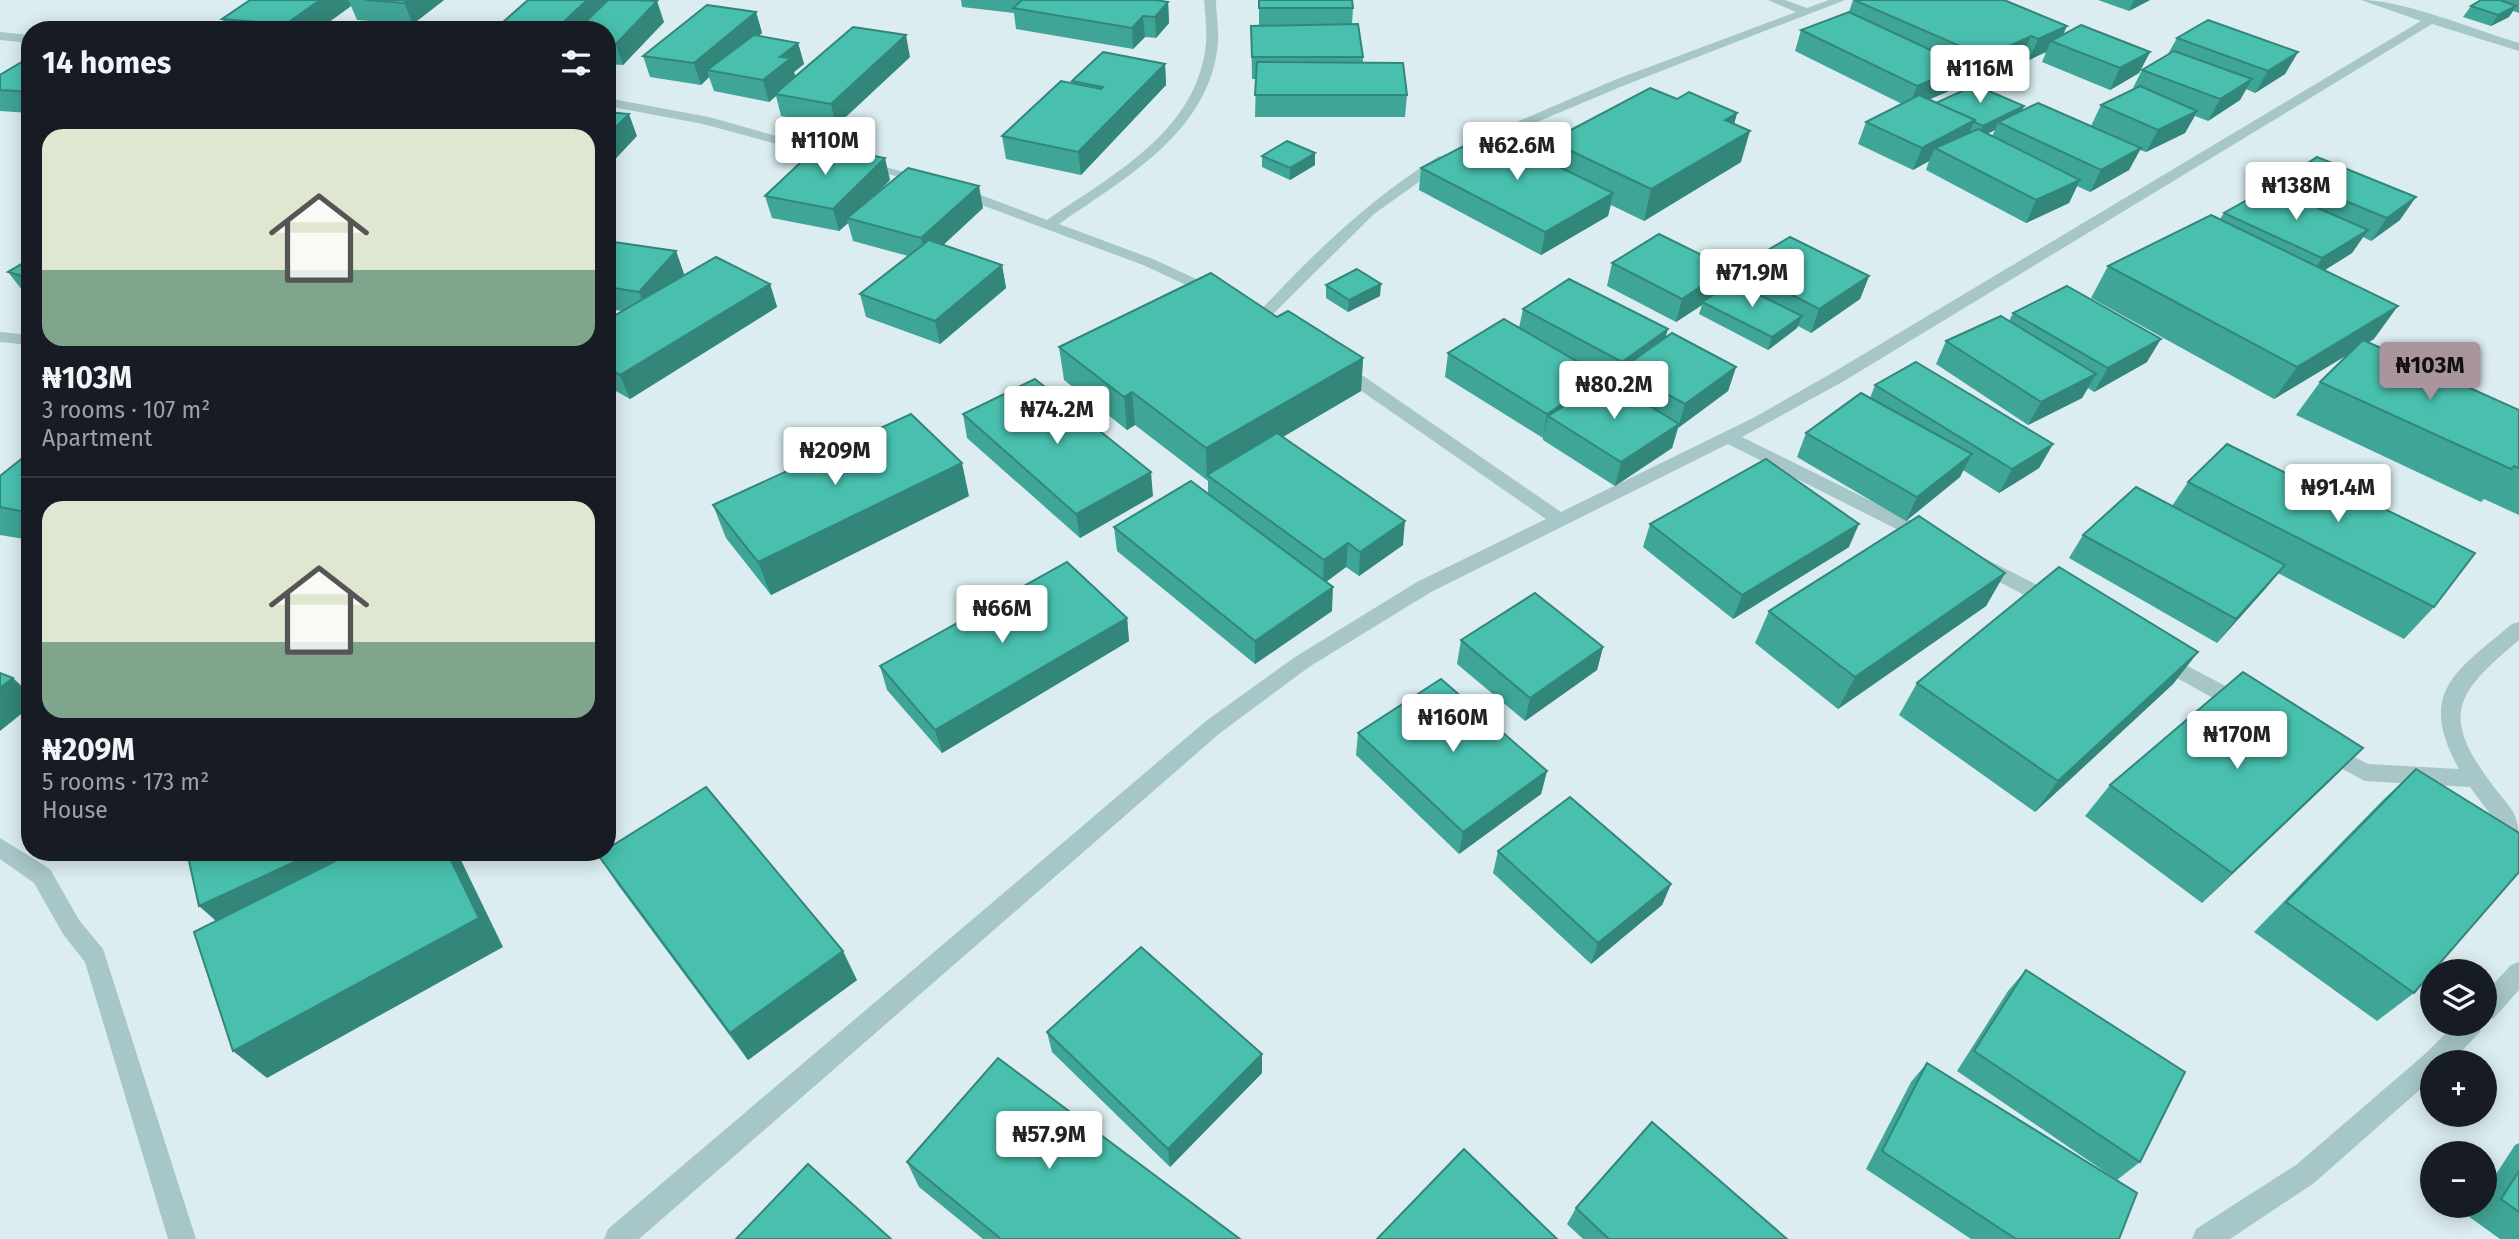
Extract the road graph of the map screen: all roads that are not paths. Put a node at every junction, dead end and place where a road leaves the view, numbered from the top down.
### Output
1 (1210, 0) edge
2 (1774, 0) edge
3 (1839, 0) edge
4 (2367, 0) edge
5 (1807, 12) junction
6 (2432, 19) junction
7 (0, 36) edge
8 (21, 38) edge
9 (2519, 47) edge
10 (616, 104) edge
11 (1050, 224) junction
12 (1229, 300) edge
13 (1263, 317) edge
14 (0, 337) edge
15 (21, 339) edge
16 (1328, 360) edge
17 (1727, 437) junction
18 (1562, 521) junction
19 (1940, 543) edge
20 (1965, 555) edge
21 (2075, 613) edge
22 (2519, 629) edge
23 (2148, 653) edge
24 (2256, 712) edge
25 (2305, 739) edge
26 (2478, 779) junction
27 (2519, 835) edge
28 (0, 847) edge
29 (2519, 972) edge
30 (2497, 997) edge
31 (2459, 1036) edge
32 (2446, 1050) edge
33 (2420, 1074) edge
34 (182, 1239) edge
35 (618, 1239) edge
36 (2206, 1239) edge

1 - 11 street
2 - 5 street
3 - 5 street
4 - 6 street
5 - 13 street
6 - 9 street
6 - 17 street
7 - 8 street
10 - 11 street
11 - 12 street
14 - 15 street
16 - 18 street
17 - 18 street
17 - 19 street
18 - 35 street
20 - 21 street
22 - 26 street
23 - 24 street
25 - 26 street
26 - 27 street
28 - 34 street
29 - 30 street
31 - 32 street
33 - 36 street

